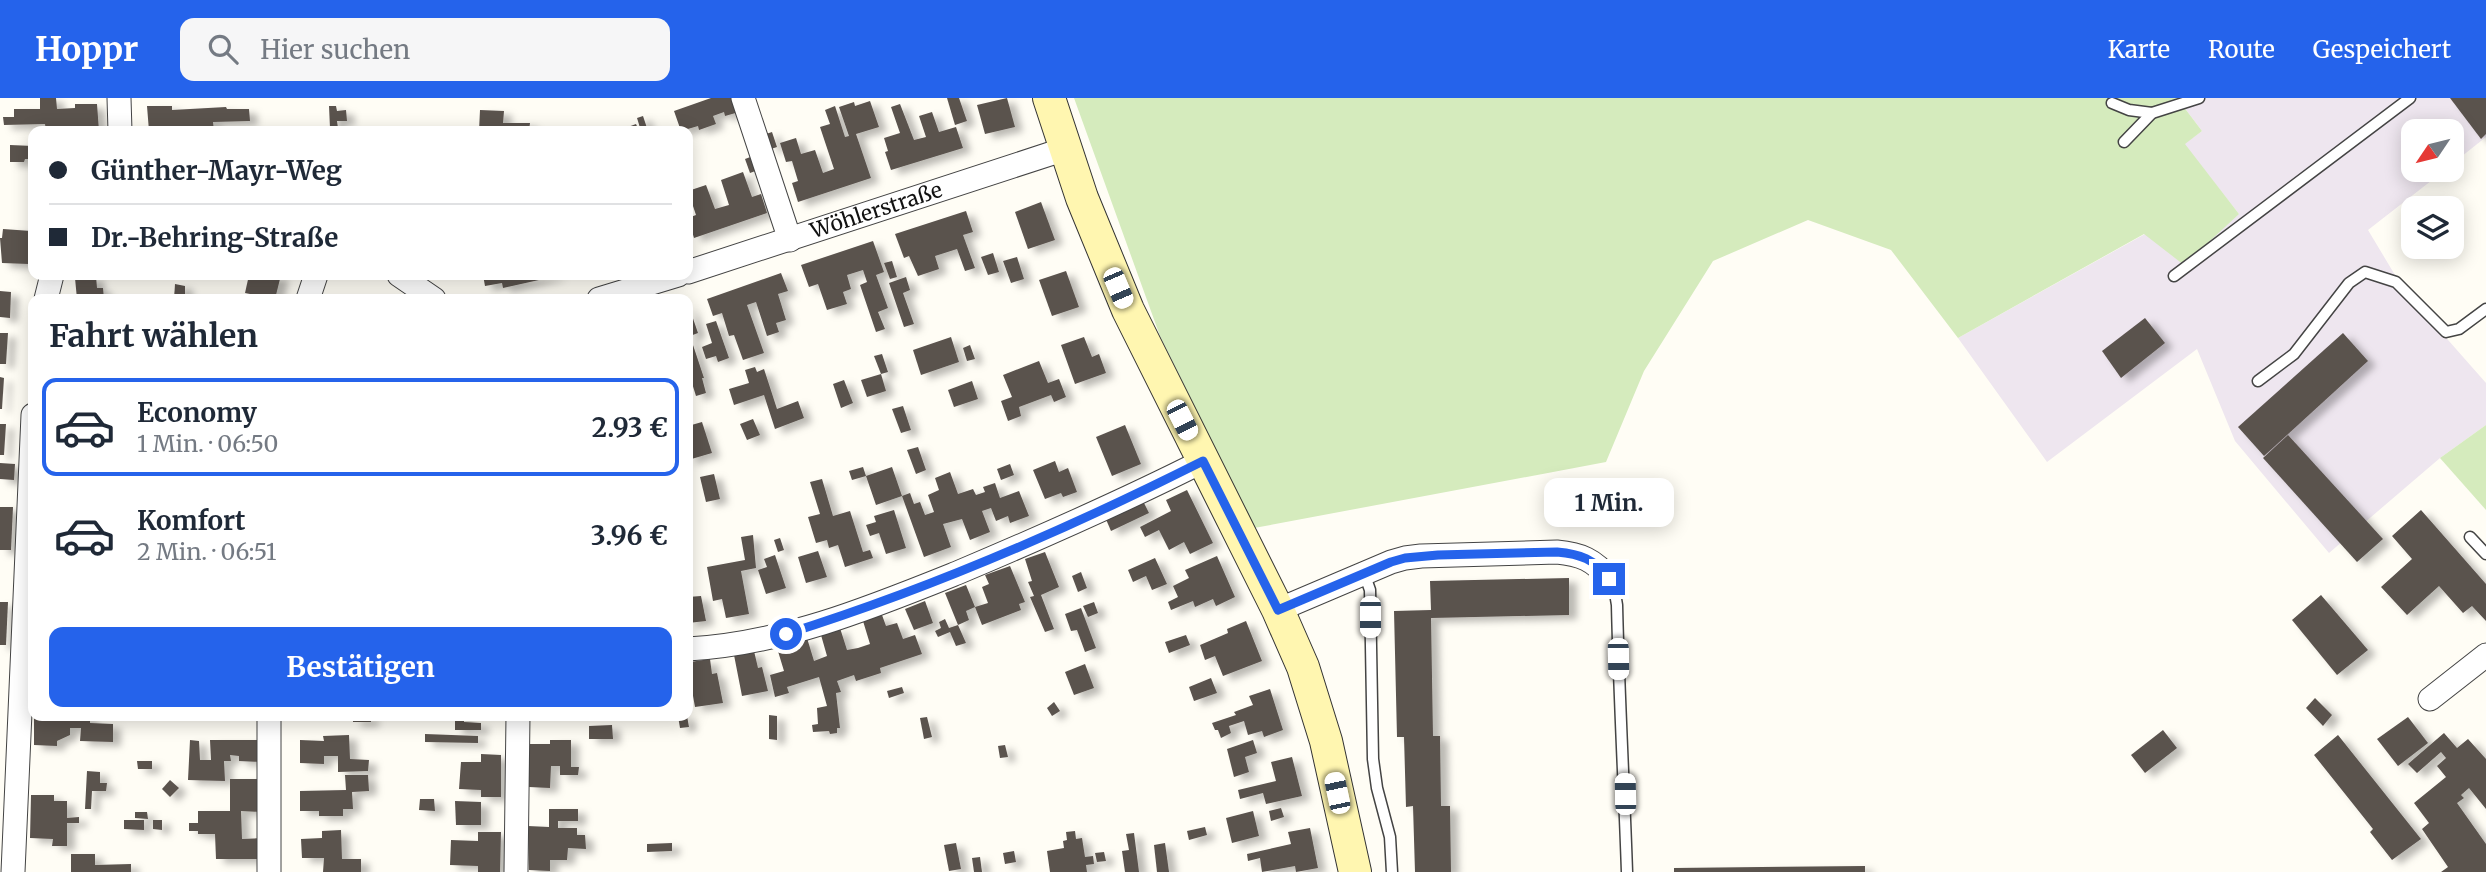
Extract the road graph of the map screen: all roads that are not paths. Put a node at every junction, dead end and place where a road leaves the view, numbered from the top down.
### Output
1 (118, 98) edge
2 (743, 98) edge
3 (1049, 98) edge
4 (2199, 98) edge
5 (2410, 98) edge
6 (2112, 103) dead end
7 (2152, 113) junction
8 (120, 126) edge
9 (2124, 142) dead end
10 (1065, 149) junction
11 (790, 240) junction
12 (693, 270) edge
13 (2174, 276) dead end
14 (407, 280) edge
15 (662, 280) edge
16 (427, 294) edge
17 (615, 294) edge
18 (2486, 309) edge
19 (2258, 381) dead end
20 (1203, 461) junction
21 (28, 529) edge
22 (2470, 537) dead end
23 (2486, 554) edge
24 (1364, 573) junction
25 (1609, 579) joint
26 (1278, 610) junction
27 (693, 648) edge
28 (2486, 654) edge
29 (2430, 699) dead end
30 (270, 721) edge
31 (517, 721) edge
32 (13, 872) edge
33 (269, 872) edge
34 (516, 872) edge
35 (1355, 872) edge
36 (1392, 872) edge
37 (1627, 872) edge

1 - 8 street
2 - 11 street
3 - 10 street
4 - 7 lane
5 - 13 lane
6 - 7 lane
7 - 9 lane
10 - 11 street, Wöhlerstraße
10 - 20 street
11 - 12 street, Wöhlerstraße
14 - 16 street
15 - 17 street
18 - 19 lane
20 - 26 street
20 - 27 street
21 - 32 street
22 - 23 lane
24 - 25 street
24 - 26 street
24 - 36 lane
25 - 37 lane
26 - 35 street
28 - 29 street
30 - 33 street
31 - 34 street

